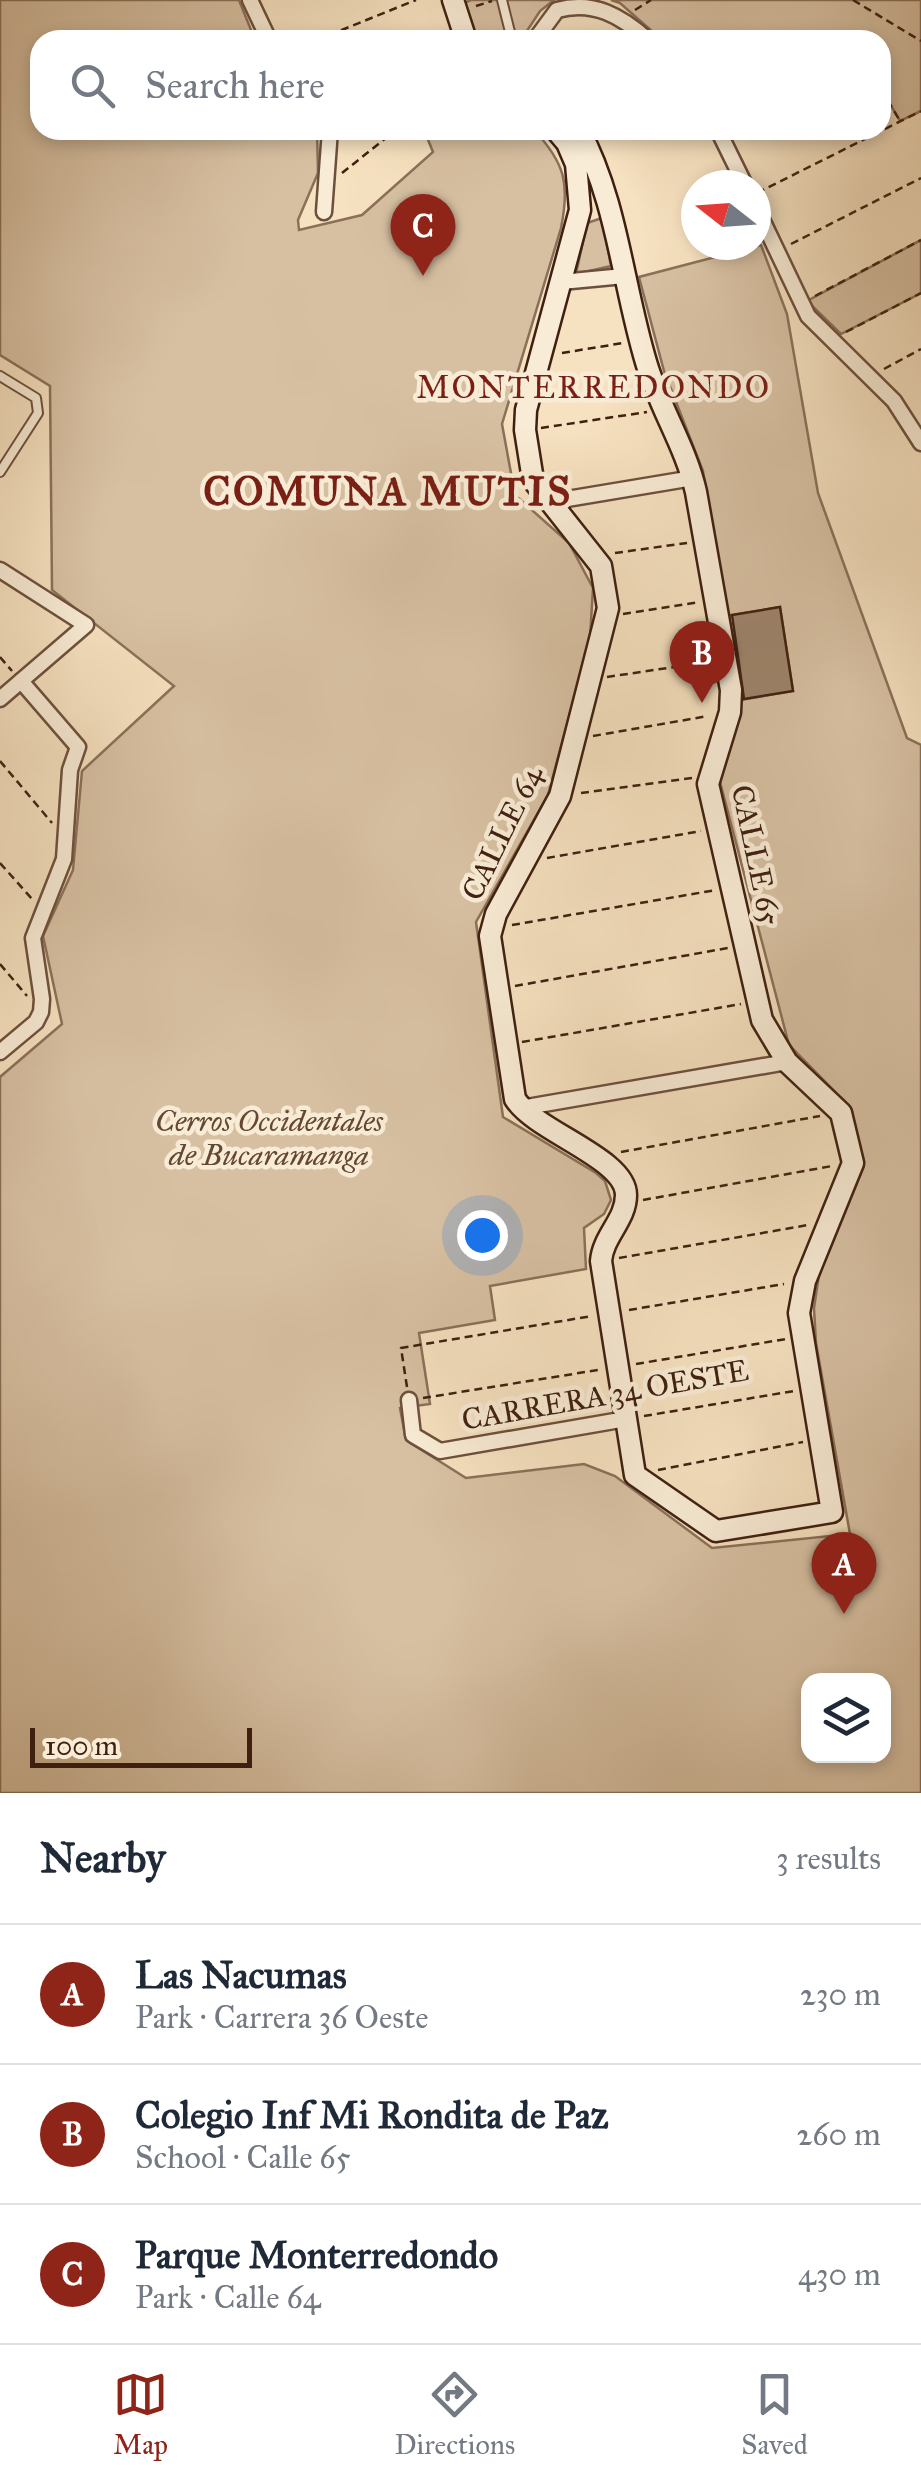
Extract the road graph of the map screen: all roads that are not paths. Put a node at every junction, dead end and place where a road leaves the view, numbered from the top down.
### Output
1 (250, 0) edge
2 (498, 0) edge
3 (264, 30) edge
4 (508, 30) edge
5 (542, 30) edge
6 (636, 30) edge
7 (329, 140) edge
8 (564, 140) edge
9 (582, 140) edge
10 (723, 140) edge
11 (738, 170) edge
12 (606, 201) junction
13 (580, 210) junction
14 (324, 212) dead end
15 (771, 240) edge
16 (624, 276) junction
17 (561, 282) junction
18 (0, 376) edge
19 (921, 443) edge
20 (0, 472) edge
21 (693, 478) junction
22 (548, 502) junction
23 (0, 570) edge
24 (21, 681) junction
25 (0, 700) edge
26 (0, 1052) edge
27 (787, 1062) junction
28 (520, 1108) junction
29 (409, 1400) road end
30 (626, 1420) junction

1 - 3 street
2 - 4 lane
5 - 6 street
7 - 14 street
8 - 13 street
9 - 12 street, CALLE 65
10 - 11 street
12 - 13 street
12 - 16 street, CALLE 65
13 - 17 street, CALLE 64
15 - 19 street
16 - 17 street
16 - 21 street, CALLE 65
17 - 22 street, CALLE 64
18 - 20 lane
21 - 22 street
21 - 27 street, CALLE 65
22 - 28 street, CALLE 64
23 - 24 street
24 - 25 street
24 - 26 street
27 - 28 street
27 - 30 street, CALLE 65
28 - 30 street
29 - 30 street, CARRERA 34 OESTE

